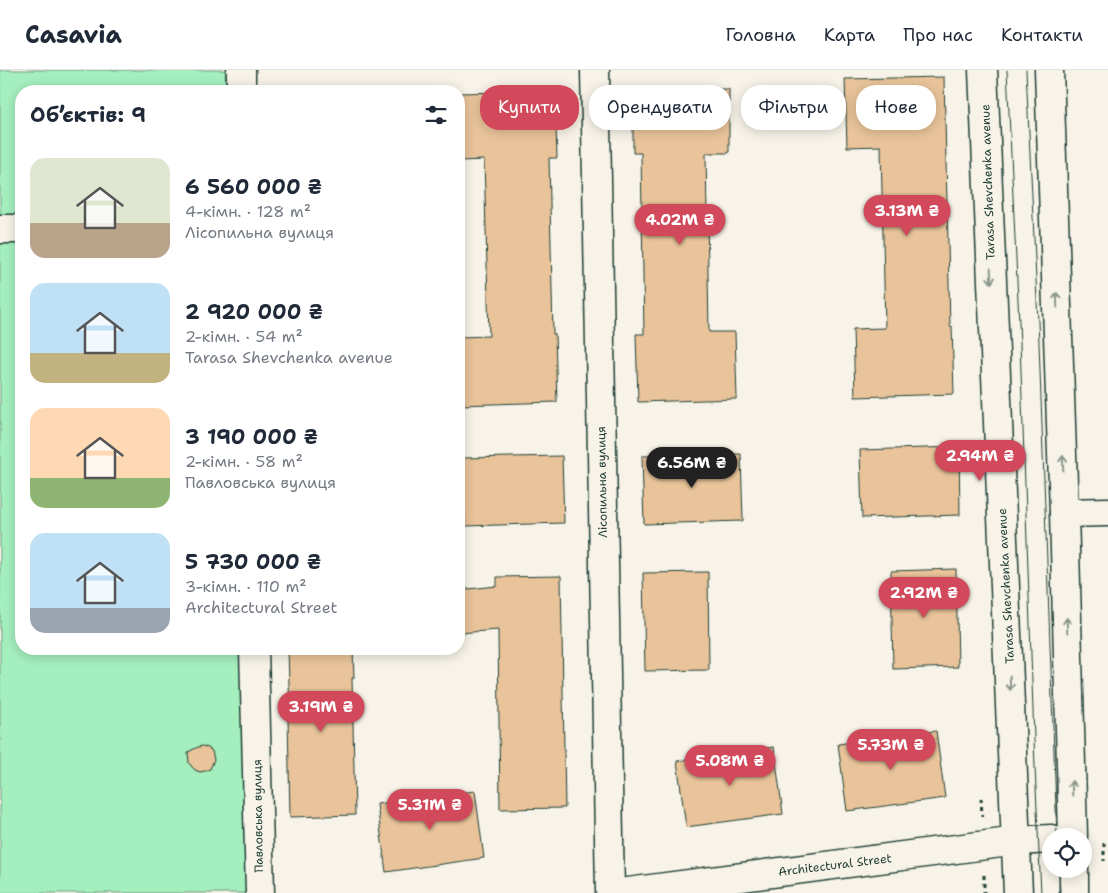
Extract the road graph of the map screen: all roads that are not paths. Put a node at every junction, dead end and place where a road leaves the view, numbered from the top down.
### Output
1 (241, 70) edge
2 (595, 70) edge
3 (983, 70) edge
4 (1049, 70) edge
5 (242, 85) edge
6 (0, 229) edge
7 (15, 229) edge
8 (1108, 512) edge
9 (1064, 513) junction
10 (254, 655) edge
11 (1073, 828) edge
12 (1042, 840) edge
13 (1017, 841) junction
14 (1074, 878) edge
15 (260, 893) edge
16 (610, 893) edge
17 (620, 893) edge
18 (1018, 893) edge
19 (1074, 893) edge

1 - 5 main road
2 - 16 main road, Лісопильна вулиця
3 -> 13 main road, Tarasa Shevchenka avenue
9 -> 4 main road
6 - 7 main road
8 - 9 main road
11 -> 9 main road
10 - 15 main road, Павловська вулиця
12 - 13 main road, Architectural Street
13 - 17 main road, Architectural Street
13 - 18 main road, Tarasa Shevchenka avenue
14 - 19 main road

